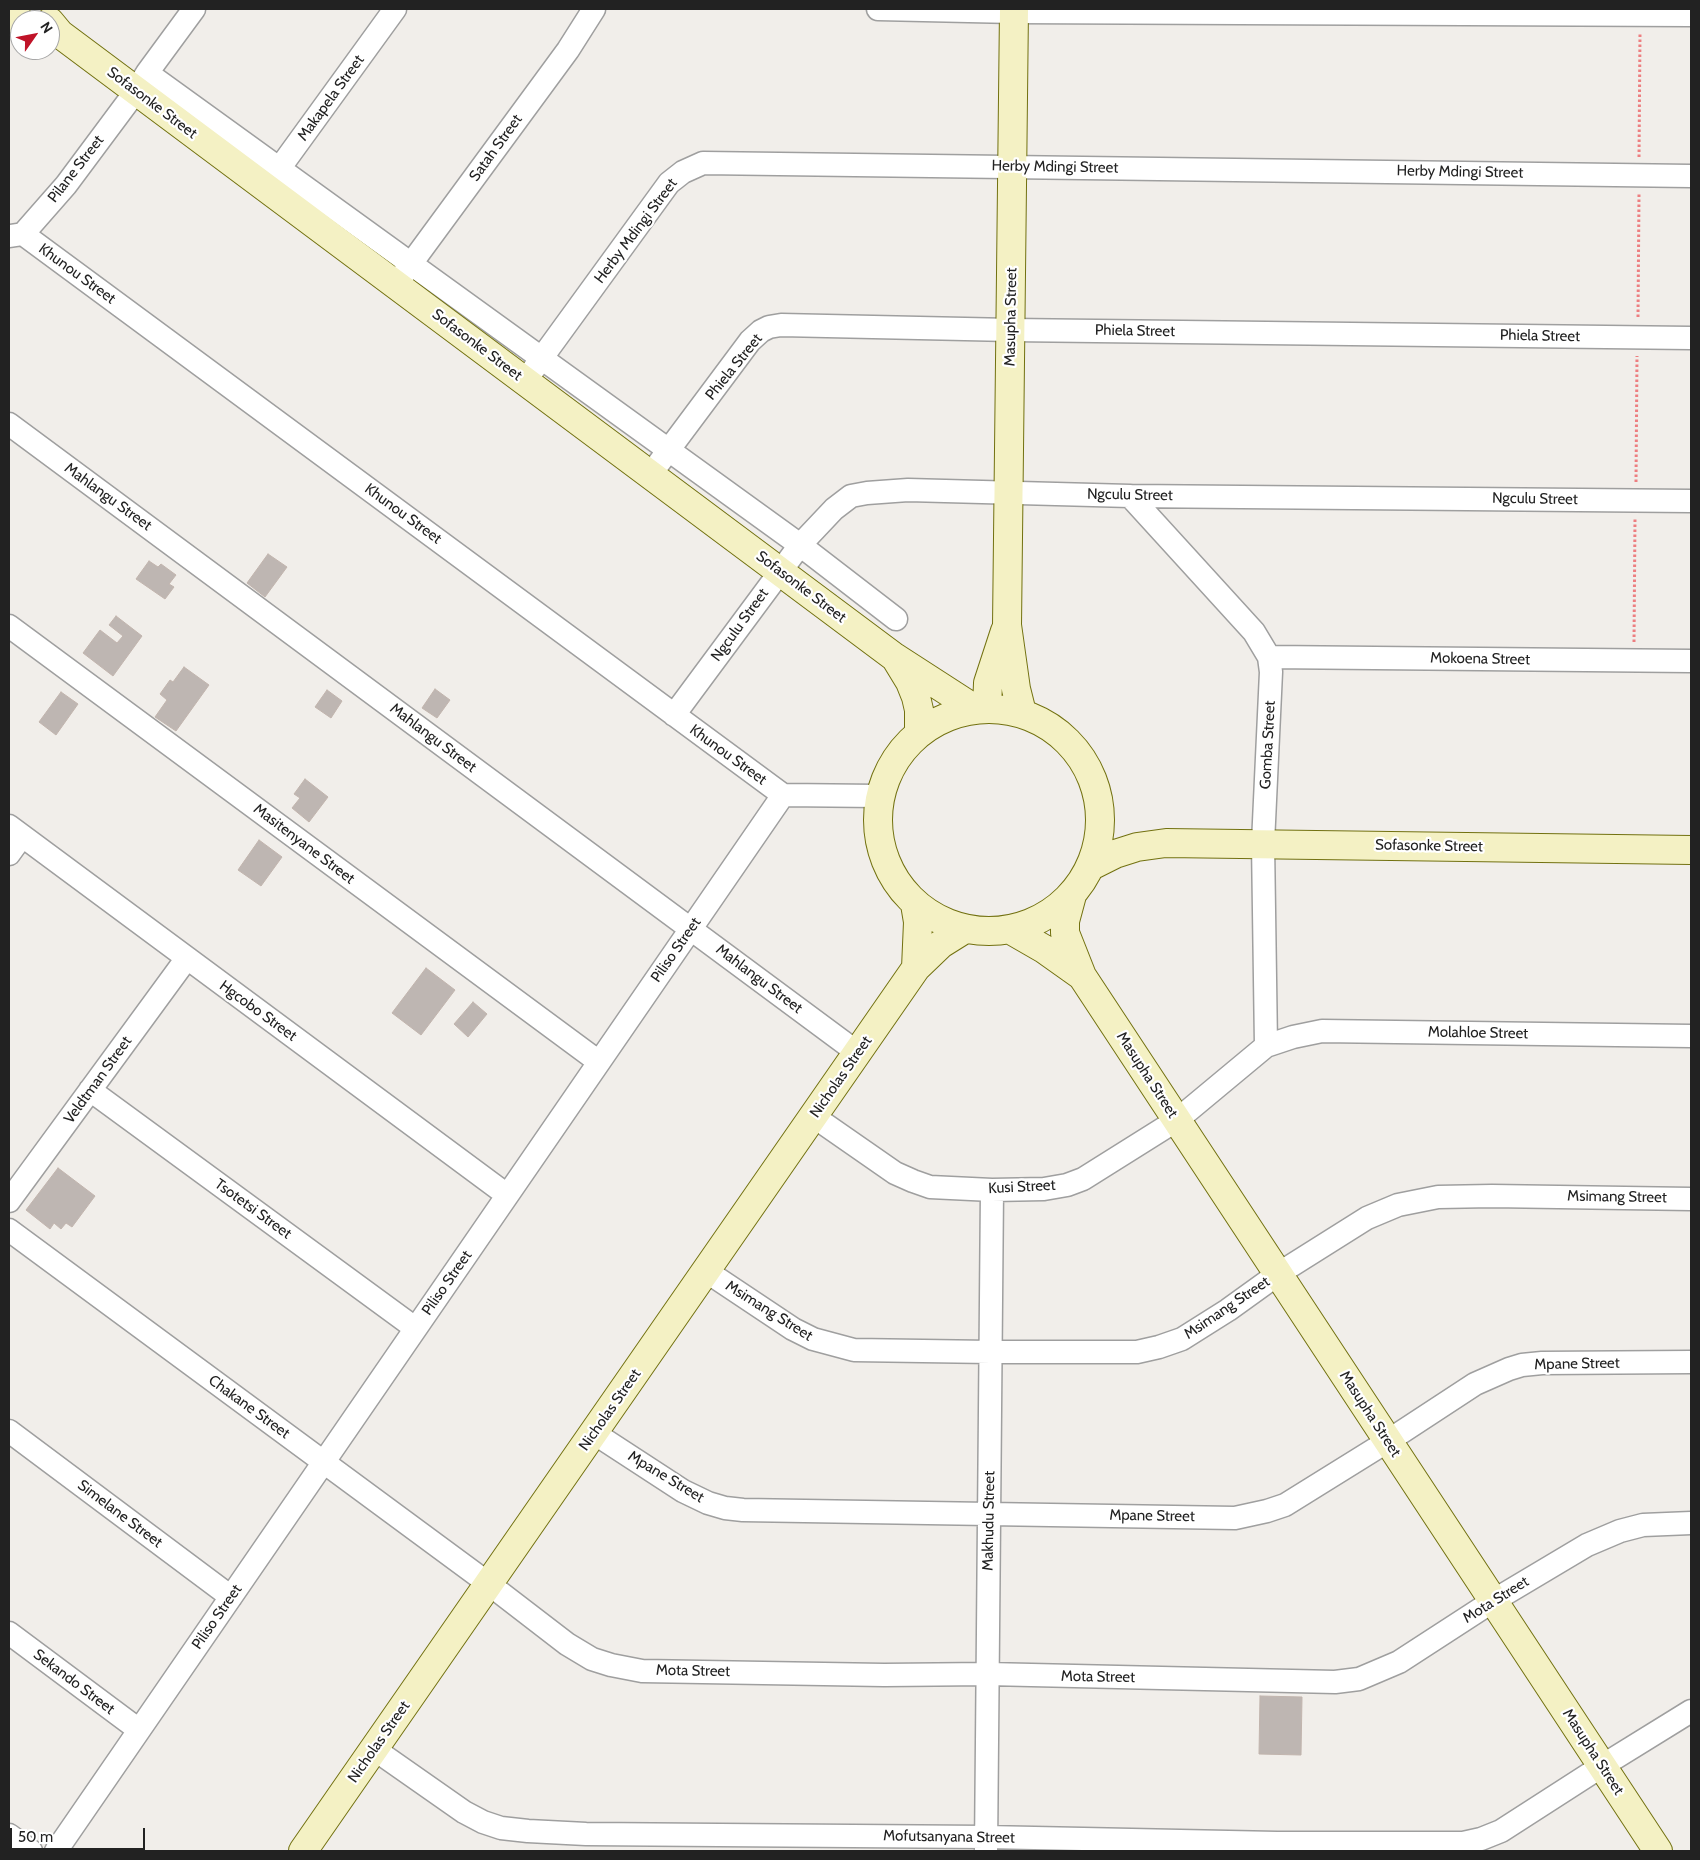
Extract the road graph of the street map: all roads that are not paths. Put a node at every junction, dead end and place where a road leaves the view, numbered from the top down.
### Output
1 (194, 9) edge
2 (395, 9) edge
3 (594, 9) edge
4 (878, 9) edge
5 (1014, 10) edge
6 (1691, 15) edge
7 (60, 32) edge
8 (142, 82) junction
9 (1012, 166) junction
10 (1691, 176) edge
11 (273, 178) junction
12 (16, 235) edge
13 (411, 263) junction
14 (395, 284) junction
15 (1011, 330) junction
16 (1691, 338) edge
17 (541, 358) junction
18 (525, 381) junction
19 (9, 424) edge
20 (669, 450) junction
21 (650, 475) junction
22 (1009, 492) junction
23 (1130, 496) junction
24 (1691, 501) edge
25 (800, 545) junction
26 (780, 571) junction
27 (896, 618) dead end
28 (1007, 625) junction
29 (9, 626) edge
30 (893, 656) junction
31 (1269, 657) junction
32 (1691, 661) edge
33 (981, 709) junction
34 (1022, 713) junction
35 (674, 715) junction
36 (920, 732) junction
37 (783, 795) junction
38 (879, 796) junction
39 (1101, 823) junction
40 (16, 831) edge
41 (1166, 843) junction
42 (1263, 843) junction
43 (1691, 850) edge
44 (9, 854) edge
45 (1091, 866) junction
46 (1072, 896) junction
47 (915, 904) junction
48 (691, 929) junction
49 (965, 929) junction
50 (1011, 930) junction
51 (187, 958) junction
52 (916, 968) junction
53 (1082, 976) junction
54 (1691, 1036) edge
55 (1266, 1046) junction
56 (858, 1053) junction
57 (599, 1062) junction
58 (90, 1090) junction
59 (813, 1116) junction
60 (1177, 1120) junction
61 (992, 1190) junction
62 (508, 1195) junction
63 (1691, 1198) edge
64 (9, 1201) edge
65 (9, 1230) edge
66 (706, 1271) junction
67 (1278, 1274) junction
68 (416, 1328) junction
69 (991, 1352) junction
70 (1691, 1362) edge
71 (9, 1431) edge
72 (594, 1433) junction
73 (1388, 1441) junction
74 (324, 1462) junction
75 (989, 1513) junction
76 (1691, 1523) edge
77 (489, 1584) junction
78 (231, 1597) junction
79 (1494, 1601) junction
80 (9, 1633) edge
81 (988, 1674) junction
82 (1691, 1711) edge
83 (139, 1730) junction
84 (374, 1749) junction
85 (1602, 1766) junction
86 (9, 1835) edge
87 (986, 1844) edge
88 (31, 1851) edge
89 (56, 1851) edge
90 (303, 1851) edge
91 (1658, 1851) edge

1 - 8 street, Pilane Street
2 - 11 street, Makapela Street
3 - 13 street, Satah Street
4 - 5 street
5 - 6 street
5 - 9 main road, Masupha Street
7 - 8 main road, Sofasonke Street
8 - 11 main road, Sofasonke Street
8 - 12 street, Pilane Street
9 - 10 street, Herby Mdingi Street
9 - 15 main road, Masupha Street
9 - 17 street, Herby Mdingi Street
11 - 13 street
11 - 14 main road, Sofasonke Street
12 - 35 street, Khunou Street
13 - 14 street, Satah Street
13 - 17 street
14 - 18 main road, Sofasonke Street
15 - 16 street, Phiela Street
15 - 20 street, Phiela Street
15 - 22 main road, Masupha Street
17 - 18 street, Herby Mdingi Street
17 - 20 street
18 - 21 main road, Sofasonke Street
19 - 48 street, Mahlangu Street
20 - 21 street, Phiela Street
20 - 25 street
21 - 26 main road, Sofasonke Street
22 - 23 street, Ngculu Street
22 - 25 street, Ngculu Street
22 - 28 main road, Masupha Street
23 - 24 street, Ngculu Street
23 - 31 street, Gomba Street
25 - 26 street, Ngculu Street
25 - 27 street
26 - 30 main road, Sofasonke Street
26 - 35 street, Ngculu Street
28 - 33 main road, Masupha Street
28 - 34 main road, Masupha Street
29 - 57 street, Masitenyane Street
30 - 33 main road, Sofasonke Street
30 - 36 main road, Sofasonke Street
31 - 32 street, Mokoena Street
31 - 42 street, Gomba Street
33 - 34 main road, Sofasonke Street
33 - 36 main road, Sofasonke Street
34 - 39 main road, Sofasonke Street
35 - 37 street, Khunou Street
36 - 38 main road, Sofasonke Street
37 - 38 street
37 - 48 street, Piliso Street
38 - 47 main road, Sofasonke Street
39 - 41 main road, Sofasonke Street
39 - 45 main road, Sofasonke Street
40 - 44 street
40 - 51 street, Hgcobo Street
41 - 42 main road, Sofasonke Street
41 - 45 main road, Sofasonke Street
42 - 43 main road, Sofasonke Street
42 - 55 street, Gomba Street
45 - 46 main road, Sofasonke Street
46 - 50 main road, Sofasonke Street
46 - 53 main road, Masupha Street
47 - 49 main road, Sofasonke Street
47 - 52 main road
48 - 56 street, Mahlangu Street
48 - 57 street, Piliso Street
49 - 50 main road, Sofasonke Street
49 - 52 main road, Nicholas Street
50 - 53 main road, Masupha Street
51 - 58 street, Veldtman Street
51 - 62 street, Hgcobo Street
52 - 56 main road, Nicholas Street
53 - 60 main road, Masupha Street
54 - 55 street, Molahloe Street
55 - 60 street, Kusi Street
56 - 59 main road, Nicholas Street
57 - 62 street, Piliso Street
58 - 64 street, Veldtman Street
58 - 68 street, Tsotetsi Street
59 - 61 street, Kusi Street
59 - 66 main road, Nicholas Street
60 - 61 street, Kusi Street
60 - 67 main road, Masupha Street
61 - 69 street, Makhudu Street
62 - 68 street, Piliso Street
63 - 67 street, Msimang Street
65 - 74 street, Chakane Street
66 - 69 street, Msimang Street
66 - 72 main road, Nicholas Street
67 - 69 street, Msimang Street
67 - 73 main road, Masupha Street
68 - 74 street, Piliso Street
69 - 75 street, Makhudu Street
70 - 73 street, Mpane Street
71 - 78 street, Simelane Street
72 - 75 street, Mpane Street
72 - 77 main road, Nicholas Street
73 - 75 street, Mpane Street
73 - 79 main road, Masupha Street
74 - 77 street, Chakane Street
74 - 78 street, Piliso Street
75 - 81 street, Makhudu Street
76 - 79 street, Mota Street
77 - 81 street, Mota Street
77 - 84 main road, Nicholas Street
78 - 83 street, Piliso Street
79 - 81 street, Mota Street
79 - 85 main road, Masupha Street
80 - 83 street, Sekando Street
81 - 87 street, Makhudu Street
82 - 85 street, Mofutsanyana Street
83 - 89 street, Piliso Street
84 - 87 street, Mofutsanyana Street
84 - 90 main road, Nicholas Street
85 - 87 street, Mofutsanyana Street
85 - 91 main road, Masupha Street
86 - 88 street

